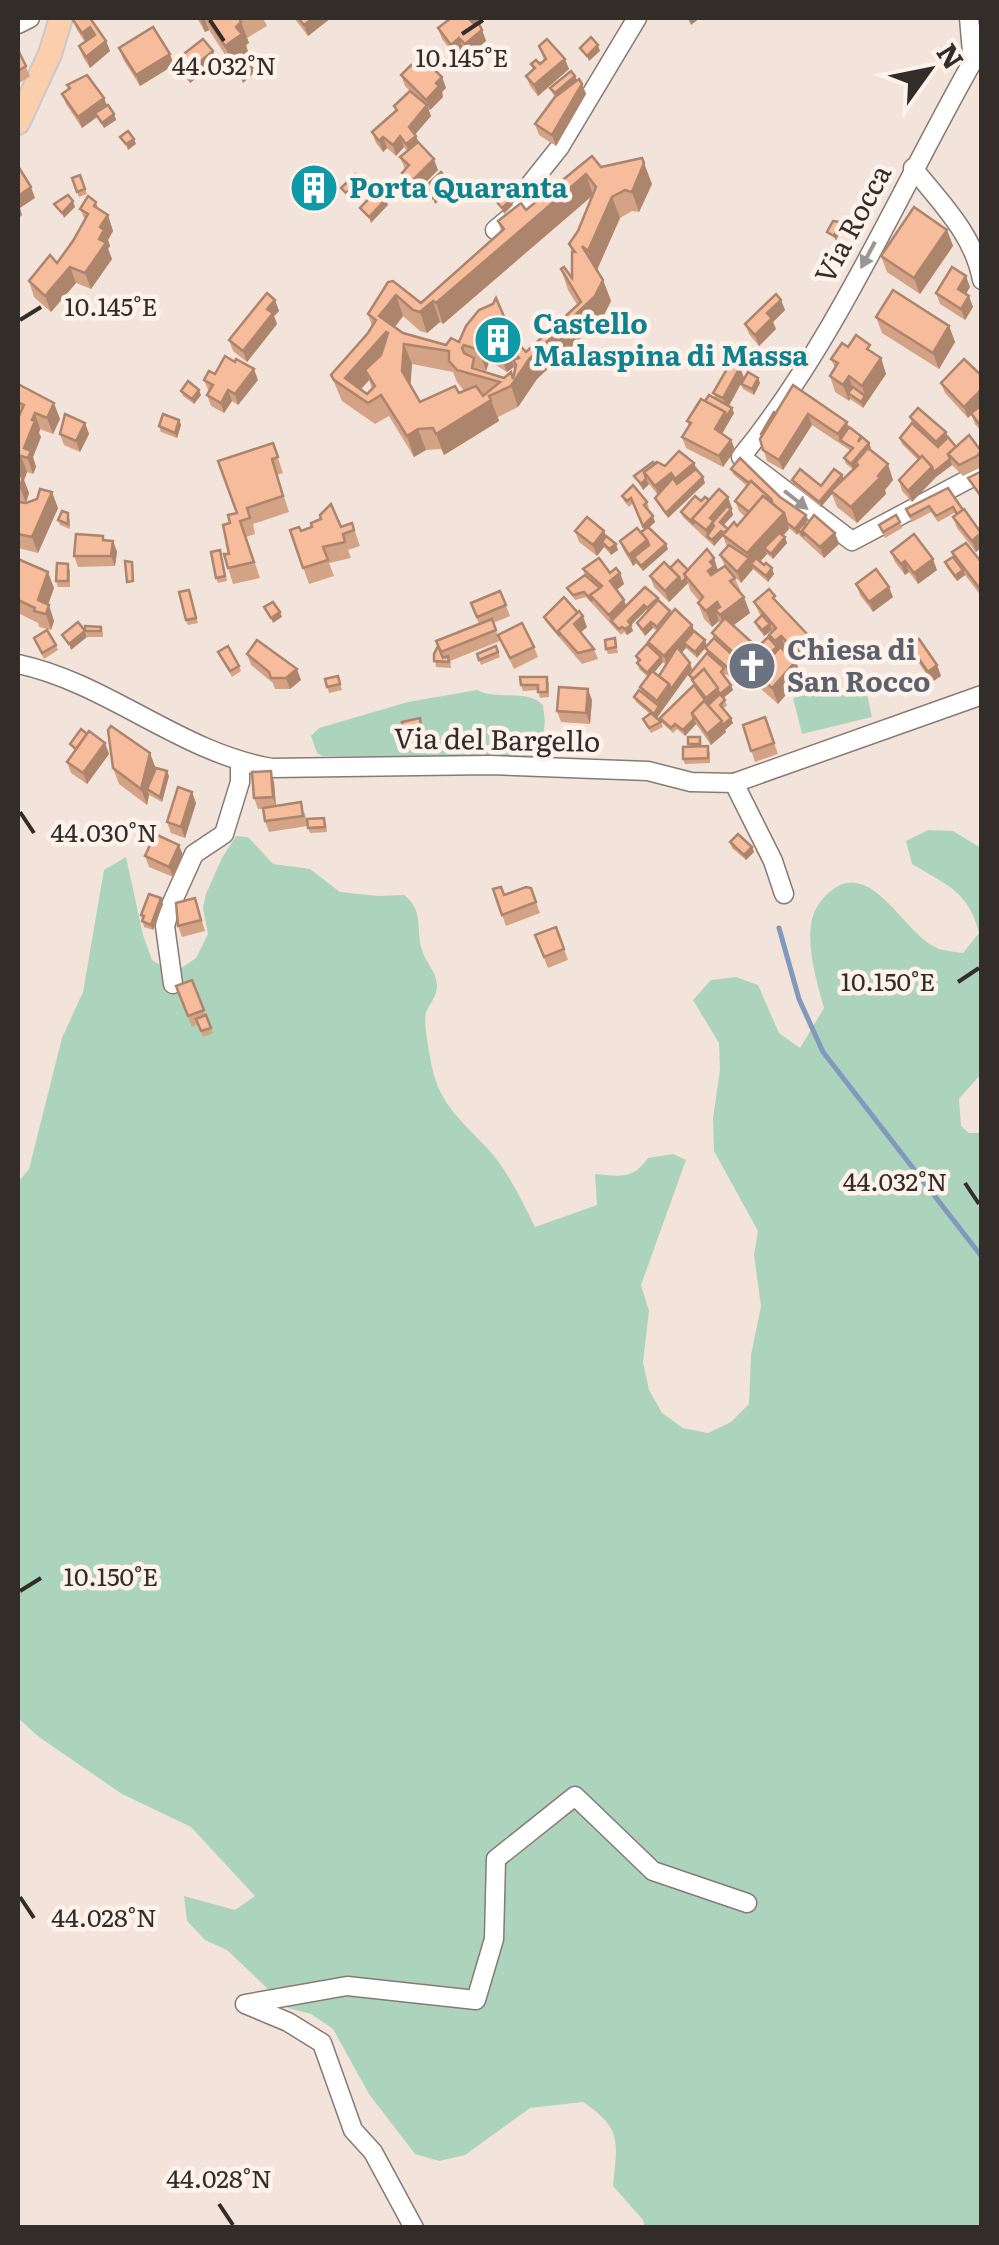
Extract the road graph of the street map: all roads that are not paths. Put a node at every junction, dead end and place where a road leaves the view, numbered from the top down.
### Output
1 (30, 18) edge
2 (60, 18) edge
3 (637, 18) edge
4 (969, 18) edge
5 (18, 24) edge
6 (982, 33) edge
7 (973, 61) junction
8 (18, 123) edge
9 (913, 168) junction
10 (495, 230) edge
11 (982, 280) edge
12 (982, 472) edge
13 (18, 664) edge
14 (982, 695) edge
15 (240, 763) junction
16 (734, 782) junction
17 (784, 894) dead end
18 (173, 984) edge
19 (747, 1903) dead end
20 (414, 2228) edge

1 - 5 street
2 - 8 main road
3 - 10 street
4 - 7 street
6 - 7 street, Via Rocca
7 - 9 street, Via Rocca
9 - 11 street
9 -> 12 street, Via Rocca
13 - 15 street, Via del Bargello
14 - 16 street, Via del Bargello
15 - 16 street, Via del Bargello
15 - 18 street
16 - 17 street
19 - 20 street

